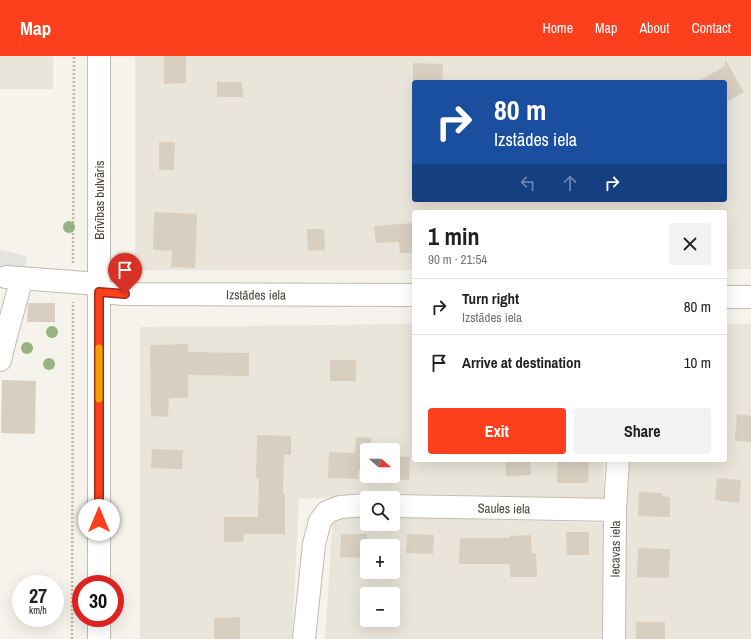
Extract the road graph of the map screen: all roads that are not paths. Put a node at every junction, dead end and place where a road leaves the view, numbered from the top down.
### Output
1 (99, 56) edge
2 (99, 288) junction
3 (412, 295) edge
4 (727, 297) edge
5 (751, 298) edge
6 (0, 360) edge
7 (618, 462) edge
8 (360, 506) edge
9 (400, 506) edge
10 (615, 510) junction
11 (99, 575) edge
12 (99, 627) edge
13 (99, 639) edge
14 (304, 639) edge
15 (614, 639) edge

1 - 2 street, Brīvības bulvāris
2 - 3 street, Izstādes iela
2 - 6 street, Izstādes iela
2 - 11 street, Brīvības bulvāris
4 - 5 street
7 - 10 street, Iecavas iela
8 - 14 street
9 - 10 street, Saules iela
10 - 15 street, Iecavas iela
12 - 13 street

